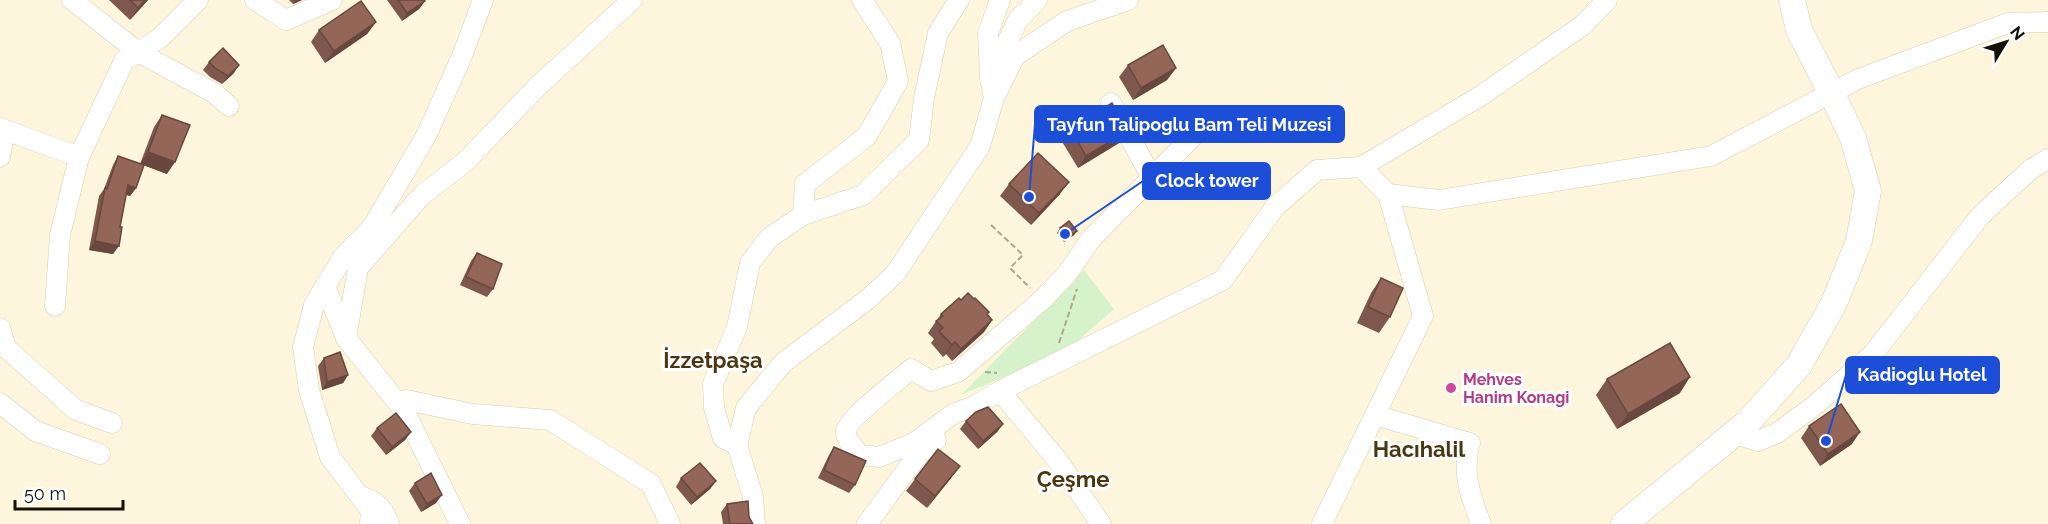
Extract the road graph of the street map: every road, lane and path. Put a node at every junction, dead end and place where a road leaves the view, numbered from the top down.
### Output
1 (72, 0) edge
2 (198, 0) edge
3 (255, 0) edge
4 (332, 0) edge
5 (483, 0) edge
6 (632, 0) edge
7 (861, 0) edge
8 (959, 0) edge
9 (1000, 0) edge
10 (1037, 0) edge
11 (1607, 0) edge
12 (1792, 0) edge
13 (1120, 1) edge
14 (2048, 22) edge
15 (138, 52) junction
16 (990, 78) junction
17 (1832, 94) junction
18 (994, 98) junction
19 (1111, 104) edge
20 (229, 106) dead end
21 (1205, 124) dead end
22 (3, 129) edge
23 (0, 157) edge
24 (79, 157) junction
25 (2048, 159) edge
26 (1361, 167) junction
27 (1152, 178) junction
28 (1388, 194) junction
29 (803, 215) junction
30 (991, 225) dead end
31 (1067, 274) junction
32 (325, 286) junction
33 (1042, 300) junction
34 (55, 306) dead end
35 (0, 328) edge
36 (346, 338) junction
37 (1056, 350) dead end
38 (958, 372) junction
39 (998, 382) junction
40 (0, 403) edge
41 (976, 405) junction
42 (405, 412) junction
43 (1375, 415) junction
44 (112, 423) dead end
45 (1734, 434) junction
46 (737, 445) junction
47 (100, 454) dead end
48 (360, 496) junction
49 (370, 524) edge
50 (389, 524) edge
51 (460, 524) edge
52 (670, 524) edge
53 (755, 524) edge
54 (867, 524) edge
55 (1101, 524) edge
56 (1322, 524) edge
57 (1481, 524) edge
58 (1624, 524) edge

1 - 15 street
2 - 15 street
3 - 4 street
5 - 32 street
6 - 36 street
7 - 29 street
8 - 29 street
9 - 16 street
10 - 16 street
11 - 26 street
12 - 17 main road
13 - 18 street
14 - 17 street
15 - 20 street
15 - 24 street
16 - 18 street
17 - 28 street
17 - 45 main road
18 - 46 street
19 - 27 street
21 - 27 street
22 - 23 street
22 - 24 street
24 - 34 street
25 - 45 street
26 - 28 street
26 - 39 street
27 - 31 street
28 - 43 street
29 - 46 street
30 - 33 path
31 - 33 street
31 - 37 path
32 - 36 street
32 - 48 street
33 - 38 street
35 - 44 street
36 - 42 street
38 - 39 path
38 - 41 street
39 - 41 street
39 - 55 street
40 - 47 street
41 - 54 street
42 - 51 street
42 - 52 street
43 - 56 street
43 - 57 street
45 - 58 main road
46 - 53 street
48 - 49 street
48 - 50 street

